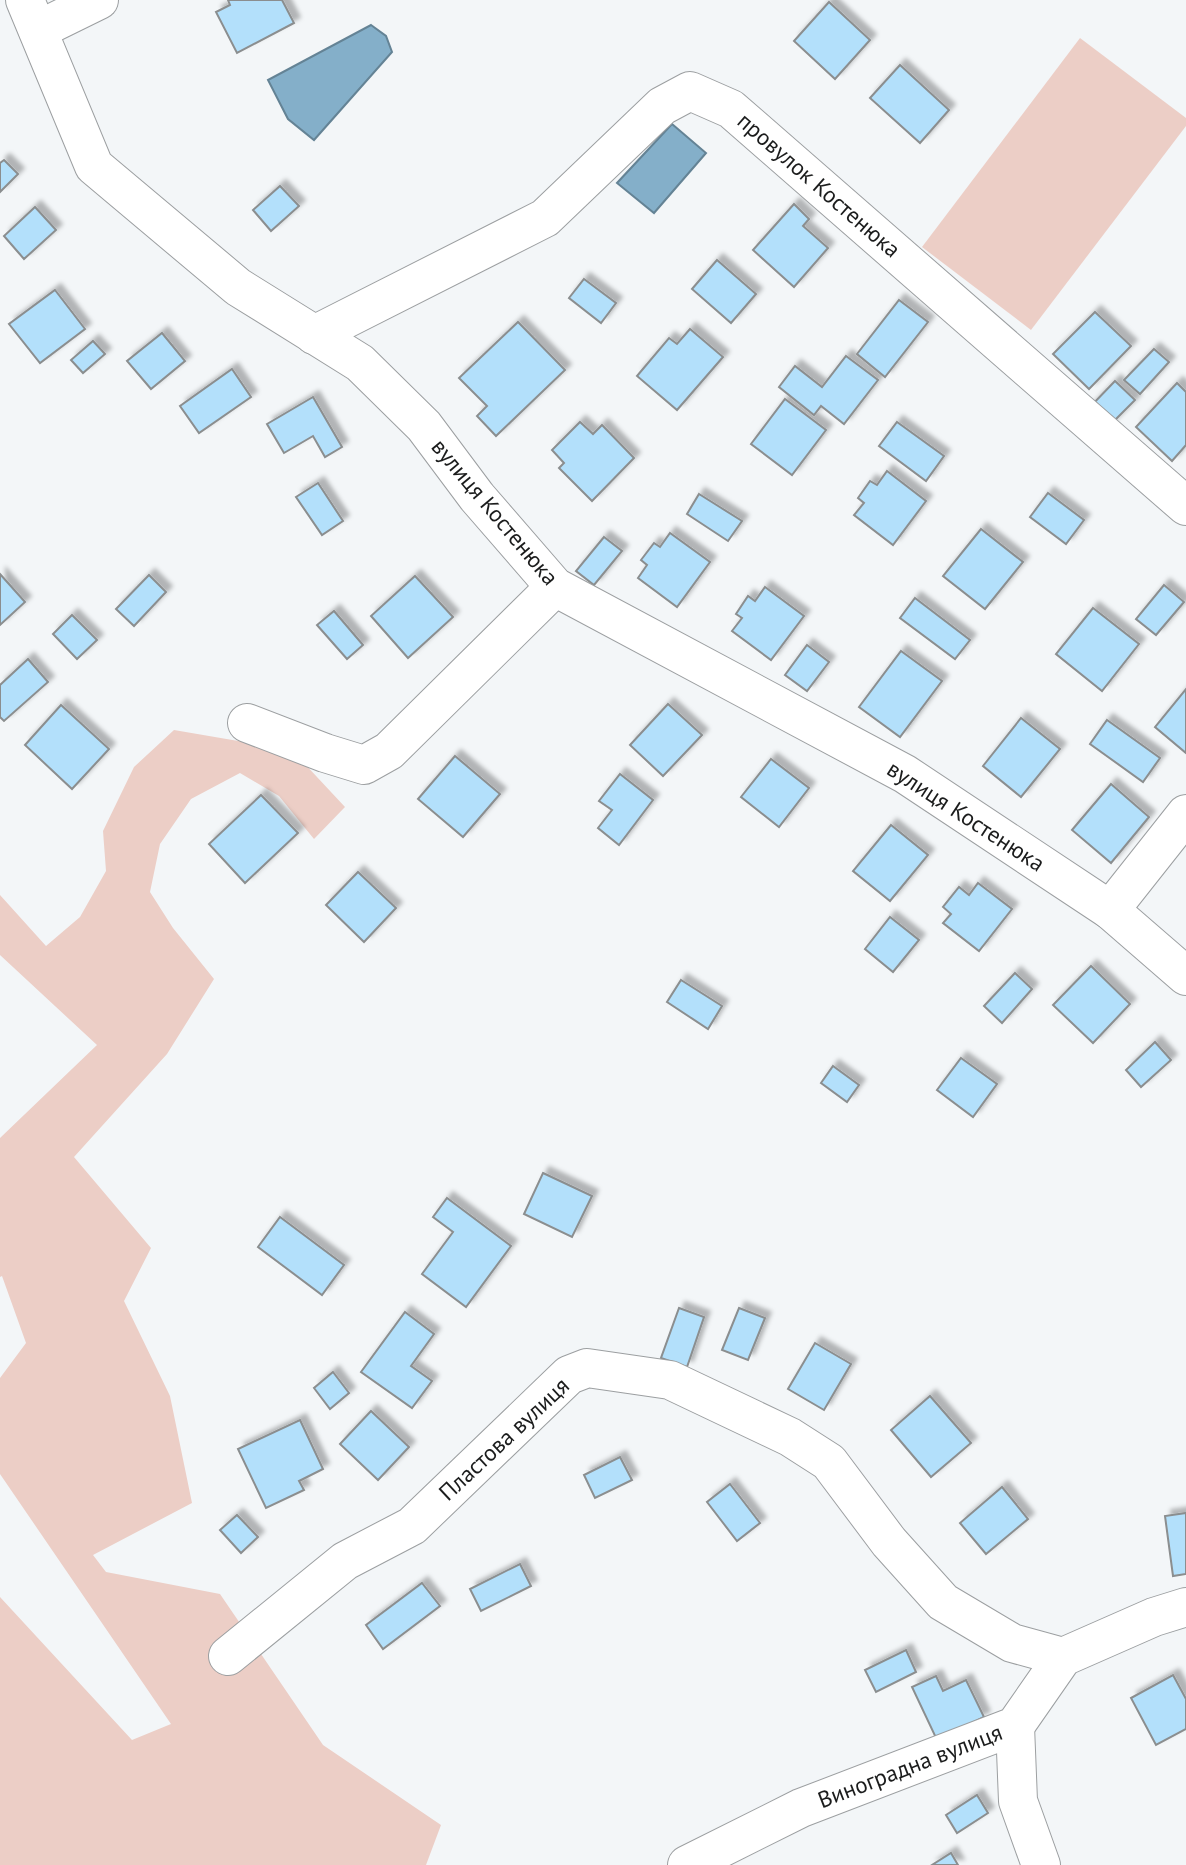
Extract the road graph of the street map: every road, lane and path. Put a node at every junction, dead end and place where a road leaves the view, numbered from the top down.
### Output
1 (99, 0) edge
2 (31, 15) edge
3 (314, 335) junction
4 (1186, 506) edge
5 (555, 587) junction
6 (247, 723) dead end
7 (1186, 814) edge
8 (1110, 909) junction
9 (1186, 976) edge
10 (1186, 1607) edge
11 (228, 1656) dead end
12 (1063, 1657) junction
13 (1015, 1726) junction
14 (687, 1865) edge
15 (1041, 1865) edge

1 - 2 street
2 - 3 street, вулиця Костенюка
3 - 4 street, провулок Костенюка
3 - 5 street, вулиця Костенюка
5 - 6 street
5 - 8 street, вулиця Костенюка
7 - 8 street
8 - 9 street, вулиця Костенюка
10 - 12 street
11 - 12 street, Пластова вулиця
12 - 13 street, Виноградна вулиця
13 - 14 street, Виноградна вулиця
13 - 15 street

